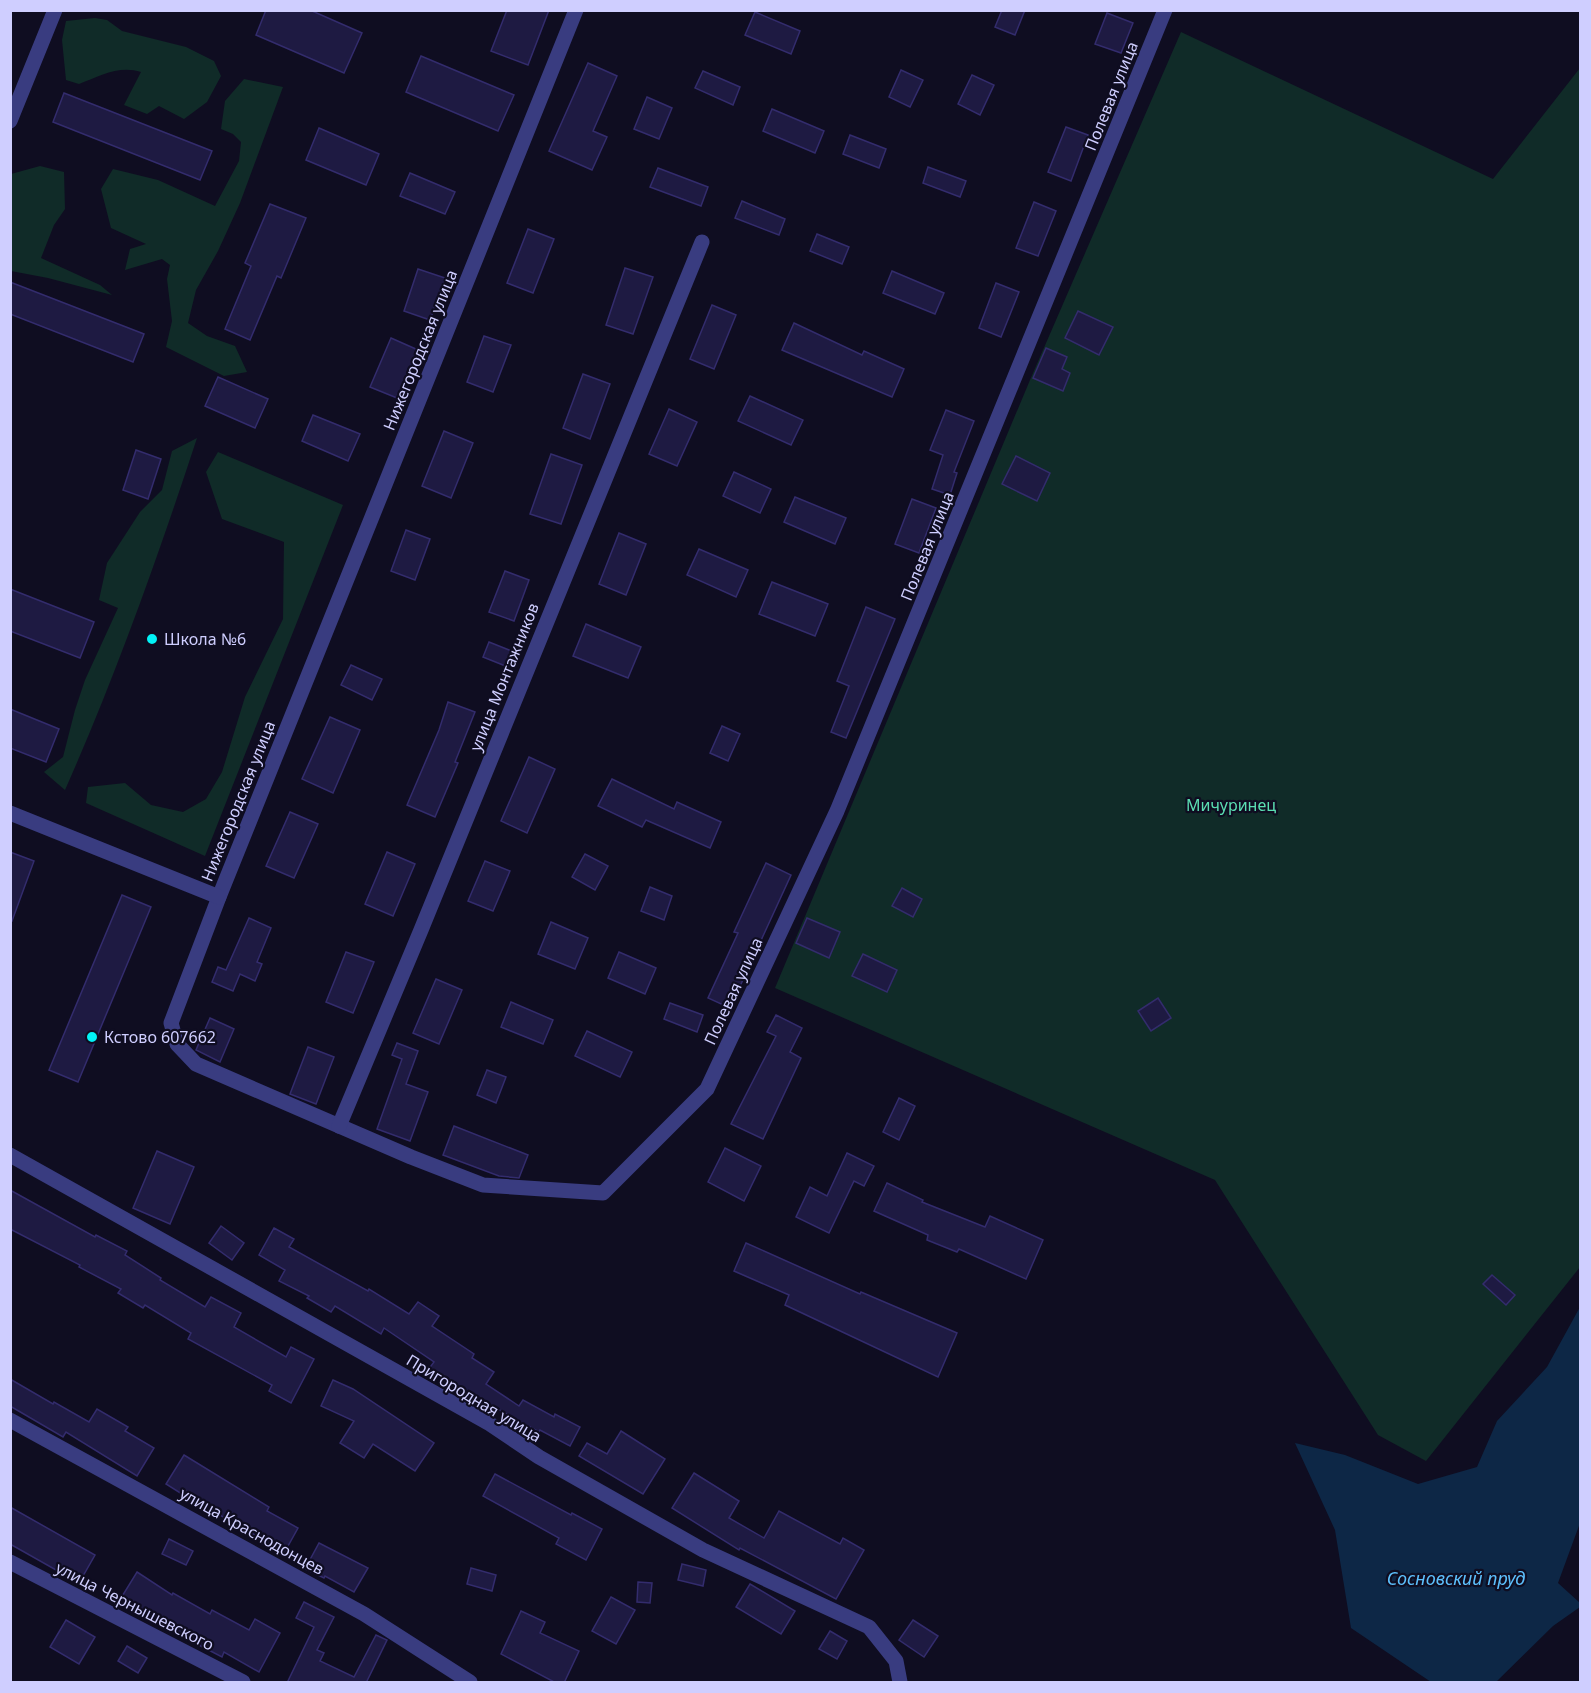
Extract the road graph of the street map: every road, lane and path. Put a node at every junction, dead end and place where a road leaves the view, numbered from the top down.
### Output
1 (55, 10) edge
2 (576, 10) edge
3 (1165, 10) edge
4 (10, 121) edge
5 (702, 242) dead end
6 (10, 813) edge
7 (219, 897) junction
8 (707, 1089) joint
9 (339, 1126) junction
10 (10, 1155) edge
11 (10, 1420) edge
12 (10, 1562) edge
13 (243, 1683) edge
14 (470, 1683) edge
15 (900, 1683) edge

1 - 4 street
2 - 7 street, Нижегородская улица
3 - 8 street, Полевая улица
5 - 9 street, улица Монтажников
6 - 7 street
7 - 9 street, Нижегородская улица
8 - 9 street, Нижегородская улица
10 - 15 street, Пригородная улица
11 - 14 street, улица Краснодонцев
12 - 13 street, улица Чернышевского

